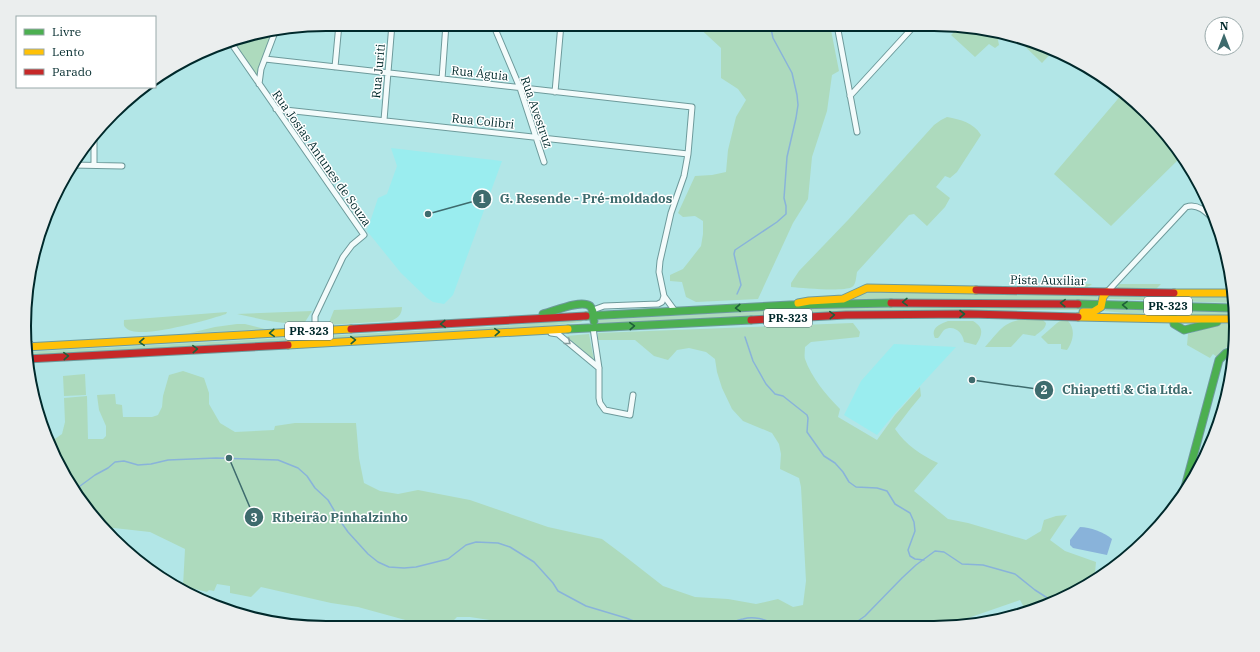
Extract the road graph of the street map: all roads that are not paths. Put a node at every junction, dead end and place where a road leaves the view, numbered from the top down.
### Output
1 (338, 31) edge
2 (391, 31) edge
3 (445, 31) edge
4 (496, 31) edge
5 (561, 31) edge
6 (838, 31) edge
7 (910, 31) edge
8 (273, 36) edge
9 (233, 46) edge
10 (265, 59) junction
11 (335, 67) junction
12 (388, 73) junction
13 (442, 79) junction
14 (260, 84) junction
15 (520, 88) junction
16 (555, 92) junction
17 (850, 96) junction
18 (276, 109) junction
19 (384, 120) junction
20 (857, 132) dead end
21 (535, 137) junction
22 (94, 144) edge
23 (688, 154) junction
24 (544, 162) dead end
25 (79, 165) edge
26 (94, 165) junction
27 (122, 166) dead end
28 (1207, 213) edge
29 (1227, 293) edge
30 (664, 296) junction
31 (1104, 298) junction
32 (790, 305) junction
33 (1228, 308) edge
34 (1228, 308) edge
35 (675, 311) junction
36 (593, 315) junction
37 (1007, 315) junction
38 (1173, 319) junction
39 (1229, 320) edge
40 (1229, 321) edge
41 (460, 324) junction
42 (593, 328) junction
43 (532, 330) junction
44 (315, 331) junction
45 (33, 347) edge
46 (1227, 352) edge
47 (33, 358) edge
48 (599, 368) junction
49 (633, 395) dead end
50 (1188, 475) edge

1 - 11 street
2 - 12 street, Rua Juriti
3 - 13 street
4 - 15 street, Rua Avestruz
5 - 16 street
6 - 17 street
7 - 17 street
8 - 10 street
9 - 14 street, Rua Josias Antunes de Souza
10 - 11 street, Rua Águia
10 - 14 street
11 - 12 street, Rua Águia
12 - 13 street, Rua Águia
12 - 19 street, Rua Juriti
13 - 15 street, Rua Águia
14 - 18 street, Rua Josias Antunes de Souza
15 - 16 street, Rua Águia
15 - 21 street, Rua Avestruz
16 - 23 street, Rua Águia
17 - 20 street
18 - 19 street, Rua Colibri
18 - 44 street, Rua Josias Antunes de Souza
19 - 21 street, Rua Colibri
21 - 23 street, Rua Colibri
21 - 24 street, Rua Avestruz
22 - 26 street
23 - 30 street
25 - 26 street
26 - 27 street
28 - 31 street
29 - 31 main road
30 - 35 street
30 - 36 street
31 -> 32 main road, PR-323
31 - 32 main road, Pista Auxiliar
33 -> 31 main road, PR-323
31 - 37 main road
32 -> 35 main road, PR-323
34 - 38 main road
35 - 36 main road, PR-323
36 - 41 main road, PR-323
36 - 41 main road
36 - 42 main road
36 - 43 main road
37 - 38 main road, PR-323
42 -> 37 main road, PR-323
38 - 39 main road, PR-323
38 - 40 main road
41 -> 44 main road, PR-323
42 - 43 main road, PR-323
42 - 48 street
47 -> 43 main road, PR-323
43 -> 48 street
44 -> 45 main road, PR-323
46 - 50 main road
48 - 49 street

